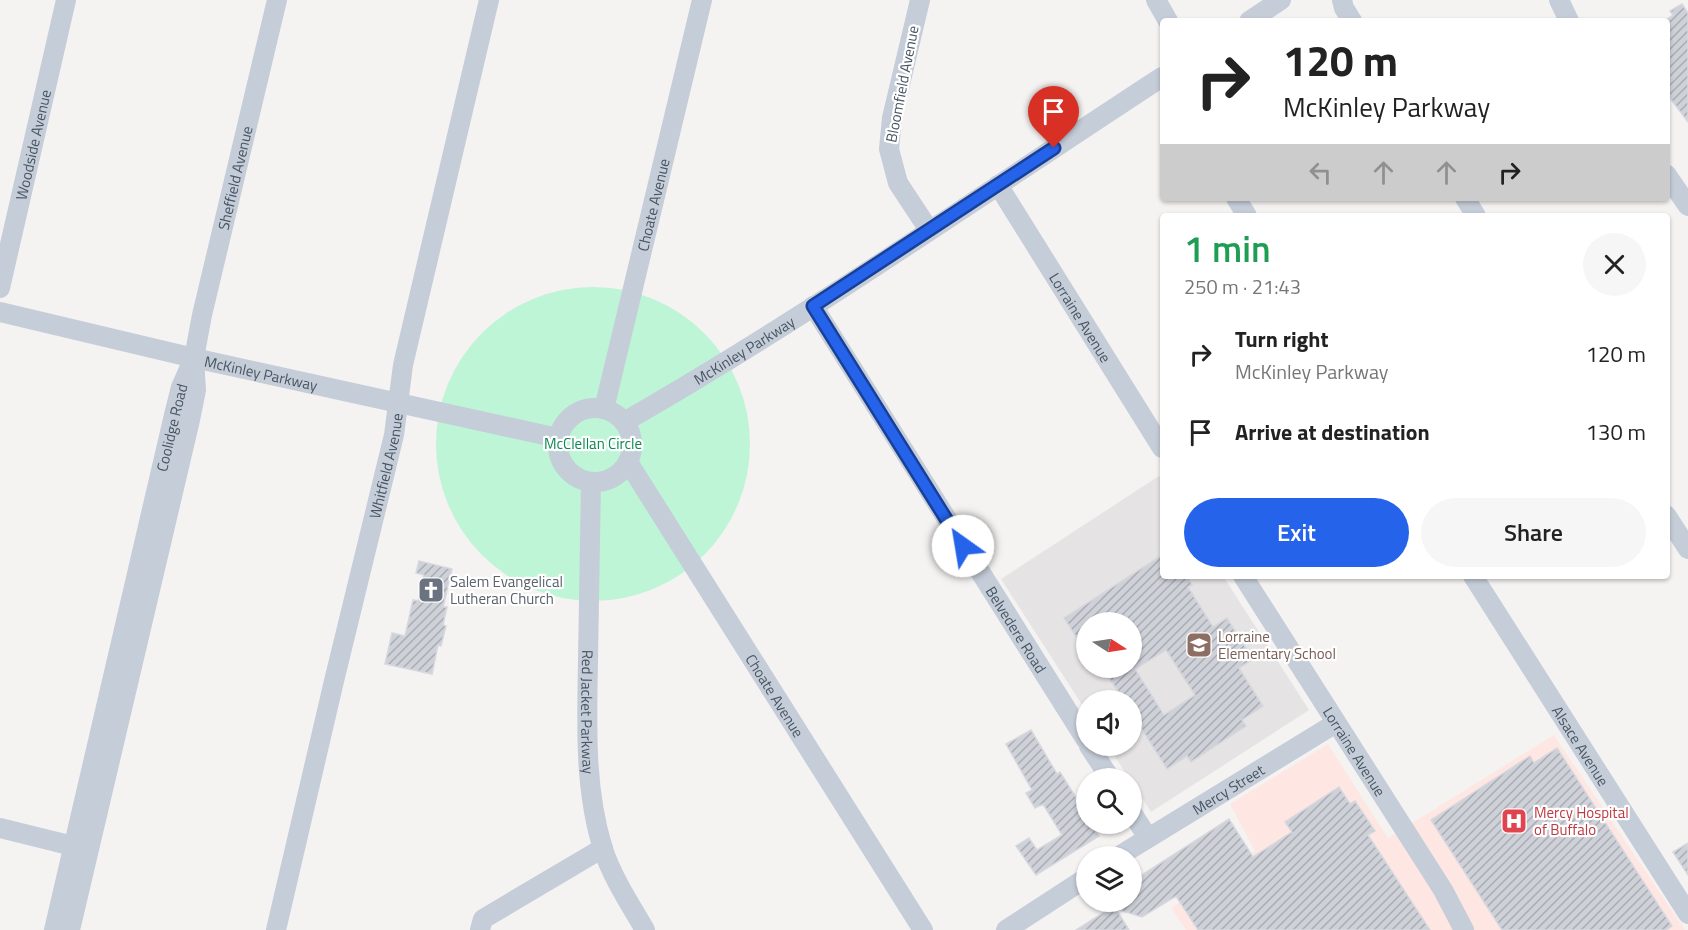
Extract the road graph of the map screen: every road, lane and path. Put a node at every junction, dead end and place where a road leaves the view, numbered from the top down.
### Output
1 (66, 0) edge
2 (277, 0) edge
3 (489, 0) edge
4 (702, 0) edge
5 (920, 0) edge
6 (1156, 0) edge
7 (1281, 0) edge
8 (1342, 0) edge
9 (1558, 0) edge
10 (1166, 18) edge
11 (1254, 18) edge
12 (1350, 18) edge
13 (1567, 18) edge
14 (1160, 80) edge
15 (1670, 180) edge
16 (998, 185) junction
17 (1688, 206) edge
18 (929, 230) junction
19 (0, 288) edge
20 (813, 306) junction
21 (0, 312) edge
22 (194, 358) junction
23 (398, 401) junction
24 (604, 409) junction
25 (624, 422) junction
26 (558, 438) junction
27 (1160, 445) edge
28 (628, 462) junction
29 (591, 482) junction
30 (1670, 521) edge
31 (1688, 549) edge
32 (1245, 579) edge
33 (1475, 579) edge
34 (1336, 723) junction
35 (1076, 724) edge
36 (0, 828) edge
37 (1142, 828) edge
38 (1148, 838) junction
39 (1135, 846) edge
40 (81, 848) junction
41 (603, 848) junction
42 (1076, 884) edge
43 (1688, 914) edge
44 (54, 930) edge
45 (70, 930) edge
46 (276, 930) edge
47 (480, 930) edge
48 (645, 930) edge
49 (923, 930) edge
50 (1006, 930) edge
51 (1464, 930) edge

1 - 19 street, Woodside Avenue
2 - 22 street, Sheffield Avenue
3 - 23 street, Whitfield Avenue
4 - 24 street, Choate Avenue
5 - 18 street, Bloomfield Avenue
6 - 10 street
7 - 11 street
8 - 12 street
9 - 13 street
14 - 16 street, McKinley Parkway
15 - 17 street
16 - 18 street, McKinley Parkway
16 - 27 street, Lorraine Avenue
18 - 20 street, McKinley Parkway
20 - 25 street, McKinley Parkway
20 - 35 street, Belvedere Road
21 - 22 street, McKinley Parkway
22 - 23 street, McKinley Parkway
22 - 40 street, Coolidge Road
23 - 26 street, McKinley Parkway
23 - 46 street, Whitfield Avenue
24 - 25 street
24 - 26 street
25 - 28 street
26 - 29 street
28 - 29 street
28 - 49 street, Choate Avenue
29 - 41 street, Red Jacket Parkway
30 - 31 street
32 - 34 street, Lorraine Avenue
33 - 43 street, Alsace Avenue
34 - 38 street, Mercy Street
34 - 51 street, Lorraine Avenue
36 - 40 street
37 - 38 street
38 - 39 street, Mercy Street
40 - 44 street, Coolidge Road
40 - 45 street, Coolidge Road
41 - 47 street
41 - 48 street, Red Jacket Parkway
42 - 50 street

